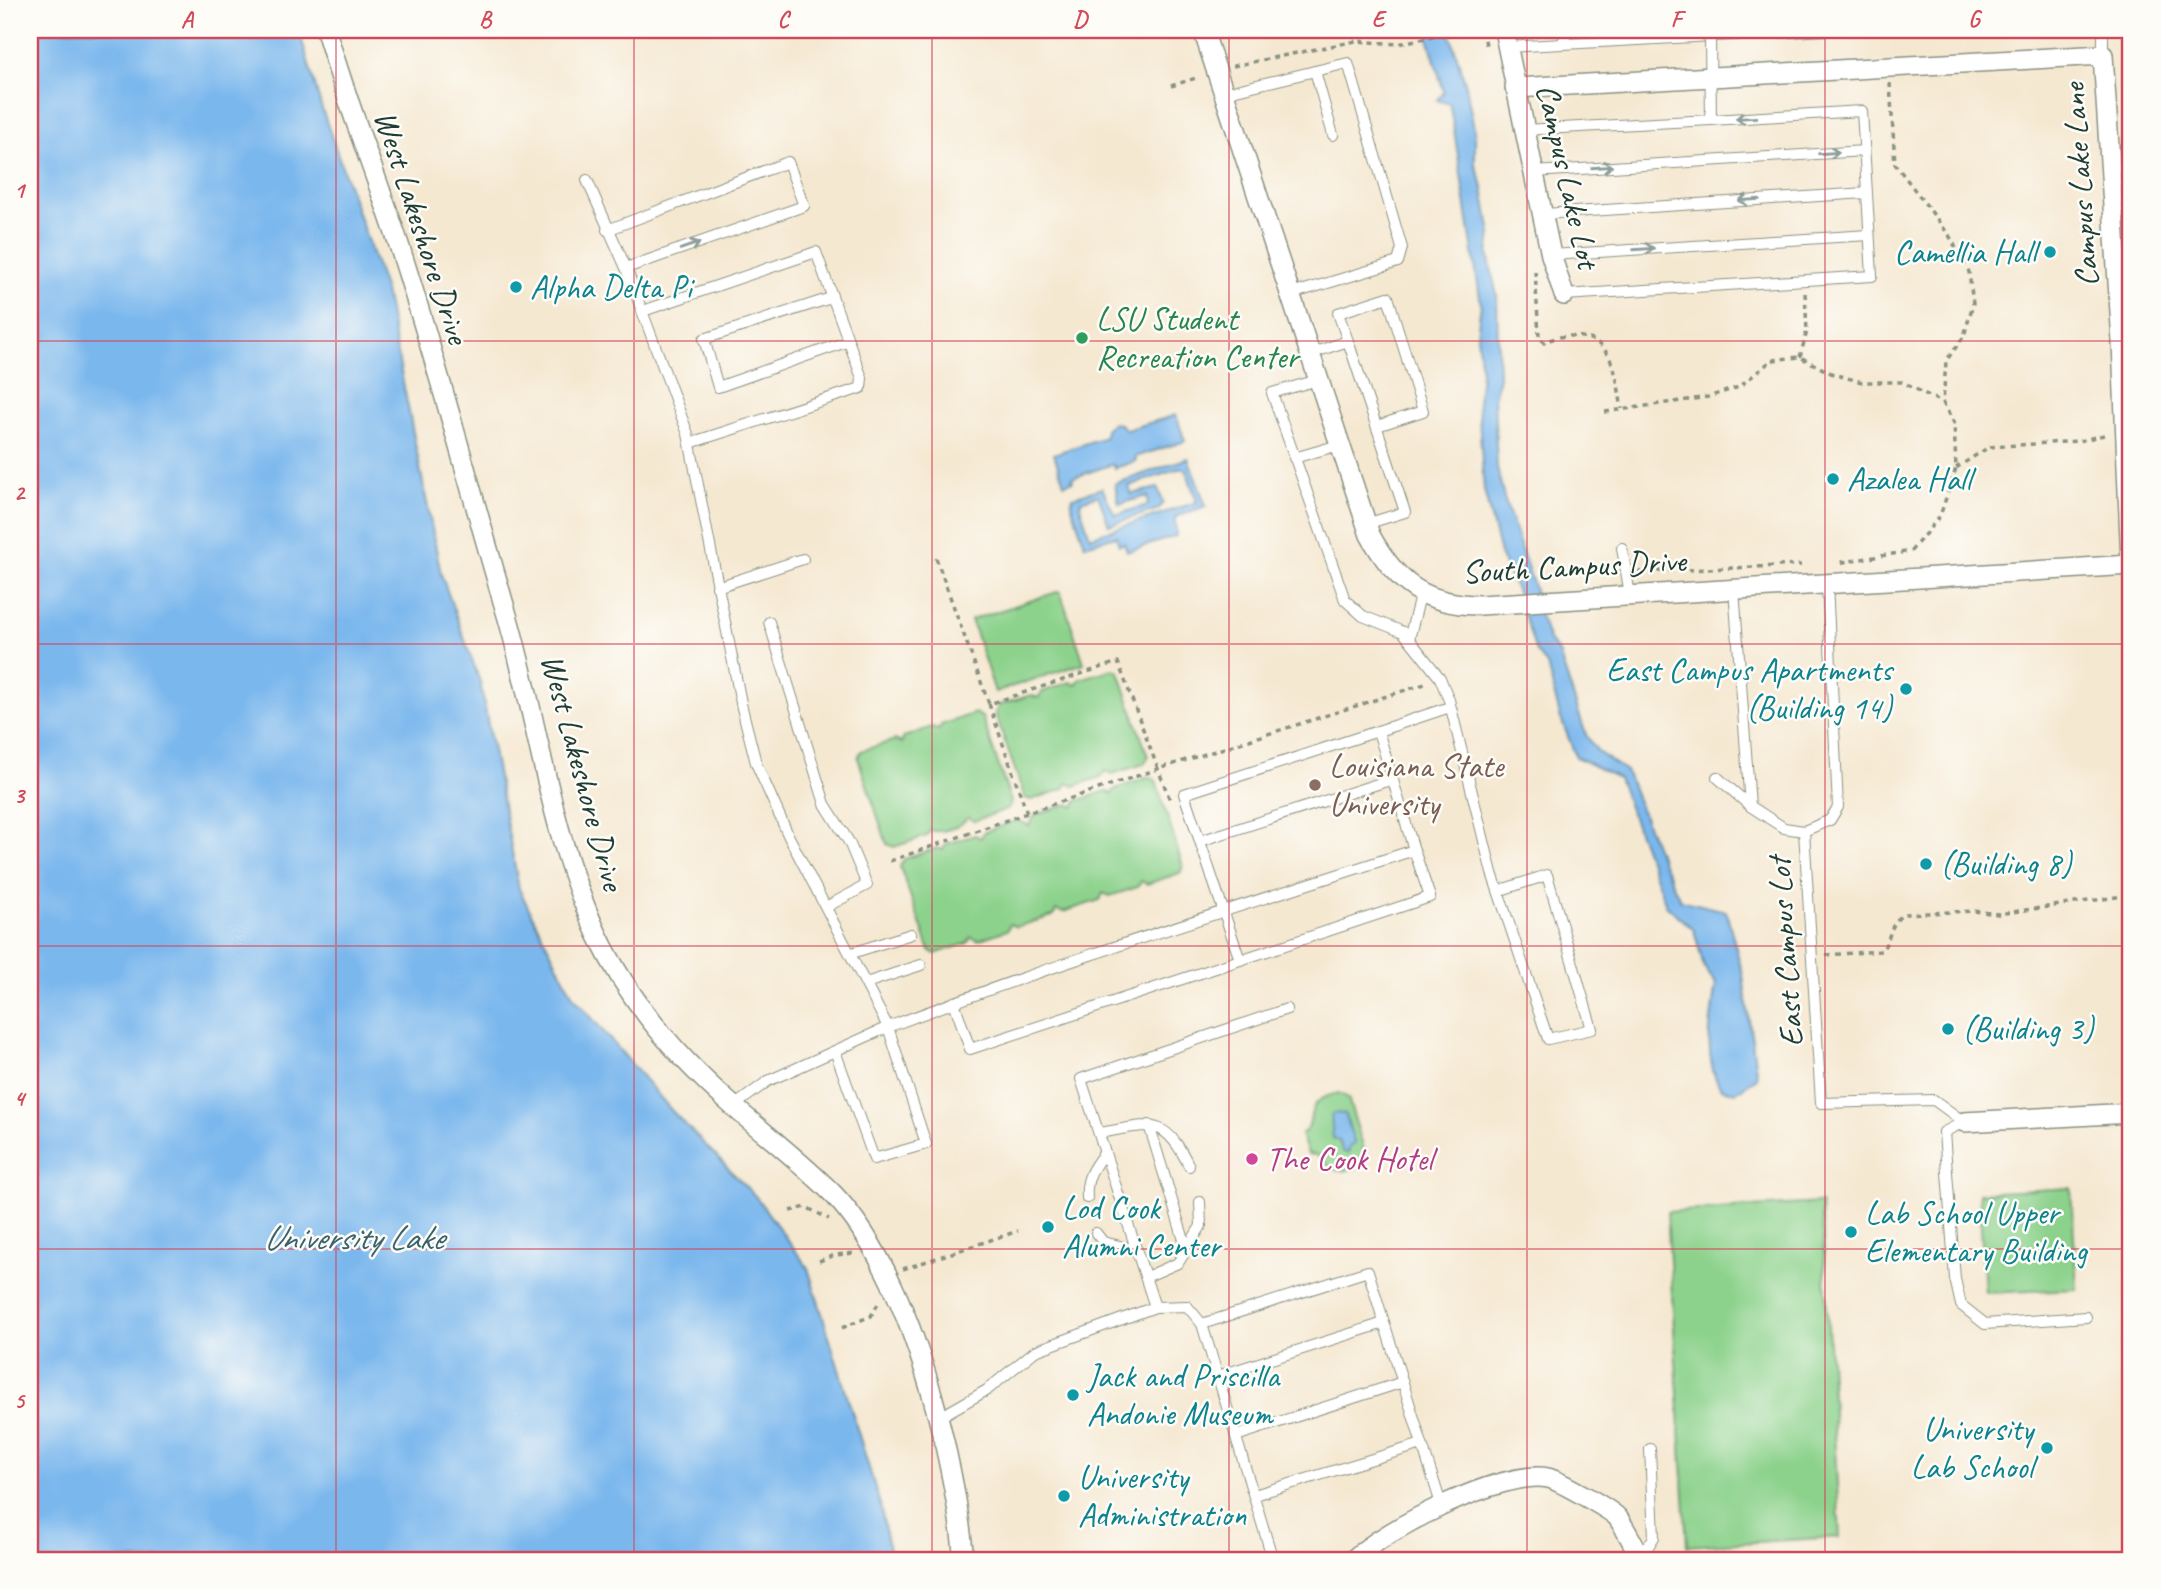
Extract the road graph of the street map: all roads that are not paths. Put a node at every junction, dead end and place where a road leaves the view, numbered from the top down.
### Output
1 (326, 30) edge
2 (1203, 30) edge
3 (1568, 30) edge
4 (1827, 30) edge
5 (2103, 30) edge
6 (1675, 34) edge
7 (1710, 36) junction
8 (1506, 38) edge
9 (1562, 44) junction
10 (2104, 55) junction
11 (1315, 71) junction
12 (1708, 78) junction
13 (1514, 88) junction
14 (1224, 93) junction
15 (1711, 120) junction
16 (1524, 130) junction
17 (1334, 135) dead end
18 (1864, 151) junction
19 (1534, 172) junction
20 (587, 180) dead end
21 (1866, 193) junction
22 (1544, 214) junction
23 (607, 230) junction
24 (1869, 235) junction
25 (1551, 255) junction
26 (626, 268) junction
27 (1291, 295) junction
28 (1564, 295) joint
29 (831, 298) junction
30 (643, 311) junction
31 (1348, 341) junction
32 (846, 342) junction
33 (1309, 354) junction
34 (1318, 380) junction
35 (1377, 426) junction
36 (690, 443) junction
37 (1339, 445) junction
38 (1294, 458) junction
39 (1366, 524) junction
40 (1622, 548) dead end
41 (803, 559) dead end
42 (2131, 565) edge
43 (1827, 584) junction
44 (717, 587) junction
45 (1734, 589) junction
46 (1422, 592) junction
47 (1630, 595) junction
48 (768, 622) dead end
49 (1409, 639) junction
50 (1450, 707) junction
51 (1378, 730) junction
52 (1717, 776) dead end
53 (1393, 779) junction
54 (1750, 806) junction
55 (1804, 831) junction
56 (1200, 841) junction
57 (1414, 850) junction
58 (1498, 891) junction
59 (828, 906) junction
60 (1224, 912) junction
61 (911, 934) dead end
62 (852, 953) junction
63 (1240, 960) junction
64 (921, 965) dead end
65 (866, 983) junction
66 (954, 1002) junction
67 (1287, 1009) dead end
68 (888, 1027) junction
69 (835, 1051) junction
70 (734, 1106) junction
71 (2131, 1113) edge
72 (1964, 1122) junction
73 (1149, 1125) junction
74 (1099, 1133) junction
75 (1105, 1152) junction
76 (1189, 1166) dead end
77 (1087, 1198) dead end
78 (1200, 1202) dead end
79 (1096, 1233) dead end
80 (1137, 1250) junction
81 (1187, 1250) junction
82 (1146, 1278) junction
83 (1155, 1307) junction
84 (2086, 1317) dead end
85 (1384, 1323) junction
86 (1202, 1324) junction
87 (1218, 1376) junction
88 (1403, 1382) junction
89 (937, 1419) junction
90 (1236, 1436) junction
91 (1422, 1444) junction
92 (1650, 1449) dead end
93 (1254, 1495) junction
94 (1441, 1504) junction
95 (1641, 1559) edge
96 (964, 1560) edge
97 (1273, 1560) edge
98 (1353, 1560) edge

1 - 70 street, West Lakeshore Drive
2 - 14 street, South Campus Drive
3 - 9 lane
4 - 7 lane
5 - 10 lane
6 - 7 lane
6 - 9 lane
7 - 12 lane
8 - 9 lane
8 - 13 street, Campus Lake Lot
10 - 12 street, Campus Lake Lane
10 - 42 street, Campus Lake Lane
11 - 14 lane
11 - 17 lane
11 - 27 lane
12 - 13 street, Campus Lake Lane
12 - 15 lane
13 - 16 street, Campus Lake Lot
14 - 27 street, South Campus Drive
15 - 16 lane
18 -> 15 lane
16 - 19 street, Campus Lake Lot
19 -> 18 lane
18 - 21 lane
19 - 22 street, Campus Lake Lot
20 - 23 lane
21 -> 22 lane
21 - 24 lane
22 - 25 street, Campus Lake Lot
23 - 26 lane
26 -> 23 lane
25 -> 24 lane
24 - 28 lane
25 - 28 street, Campus Lake Lot
26 - 30 lane
27 - 33 street, South Campus Drive
29 - 30 lane
29 - 32 lane
29 - 32 lane
30 - 36 lane
31 - 33 lane
31 - 35 lane
31 - 35 lane
32 - 36 lane
33 - 34 street, South Campus Drive
34 - 37 street, South Campus Drive
34 - 38 lane
35 - 39 lane
36 - 44 lane
37 - 38 lane
37 - 39 street, South Campus Drive
38 - 49 lane
39 - 46 street, South Campus Drive
40 - 47 lane
41 - 44 lane
42 - 43 street, South Campus Drive
43 - 45 street, South Campus Drive
43 - 55 lane, East Campus Lot
44 - 59 lane
45 - 47 street, South Campus Drive
45 - 54 lane
46 - 47 street, South Campus Drive
46 - 49 lane
48 - 59 lane
49 - 50 lane
50 - 51 lane
50 - 58 lane
51 - 53 lane
51 - 56 lane
52 - 54 lane
53 - 56 lane
53 - 57 lane
54 - 55 lane
55 - 72 lane, East Campus Lot
56 - 60 lane
57 - 60 lane
57 - 63 lane
58 - 58 lane
59 - 62 lane
60 - 63 lane
60 - 66 lane
61 - 62 lane
62 - 65 lane
63 - 66 lane
64 - 65 lane
65 - 68 lane
66 - 68 lane
67 - 74 lane
68 - 69 lane
68 - 69 lane
69 - 70 lane
70 - 89 street, West Lakeshore Drive
71 - 72 street
72 - 84 lane
73 - 74 lane
73 - 76 lane
73 - 81 lane
74 - 75 lane
75 - 77 lane
75 - 80 lane
78 - 81 lane
79 - 80 lane
80 - 82 lane
81 - 82 lane
82 - 83 lane
83 - 86 lane
83 - 89 lane
85 - 86 lane
85 - 87 lane
85 - 88 lane
86 - 87 lane
87 - 90 lane
88 - 90 lane
88 - 91 lane
89 - 96 street, West Lakeshore Drive
90 - 93 lane
91 - 93 lane
91 - 94 lane
92 - 95 lane
93 - 97 lane
94 - 95 street
94 - 98 street

